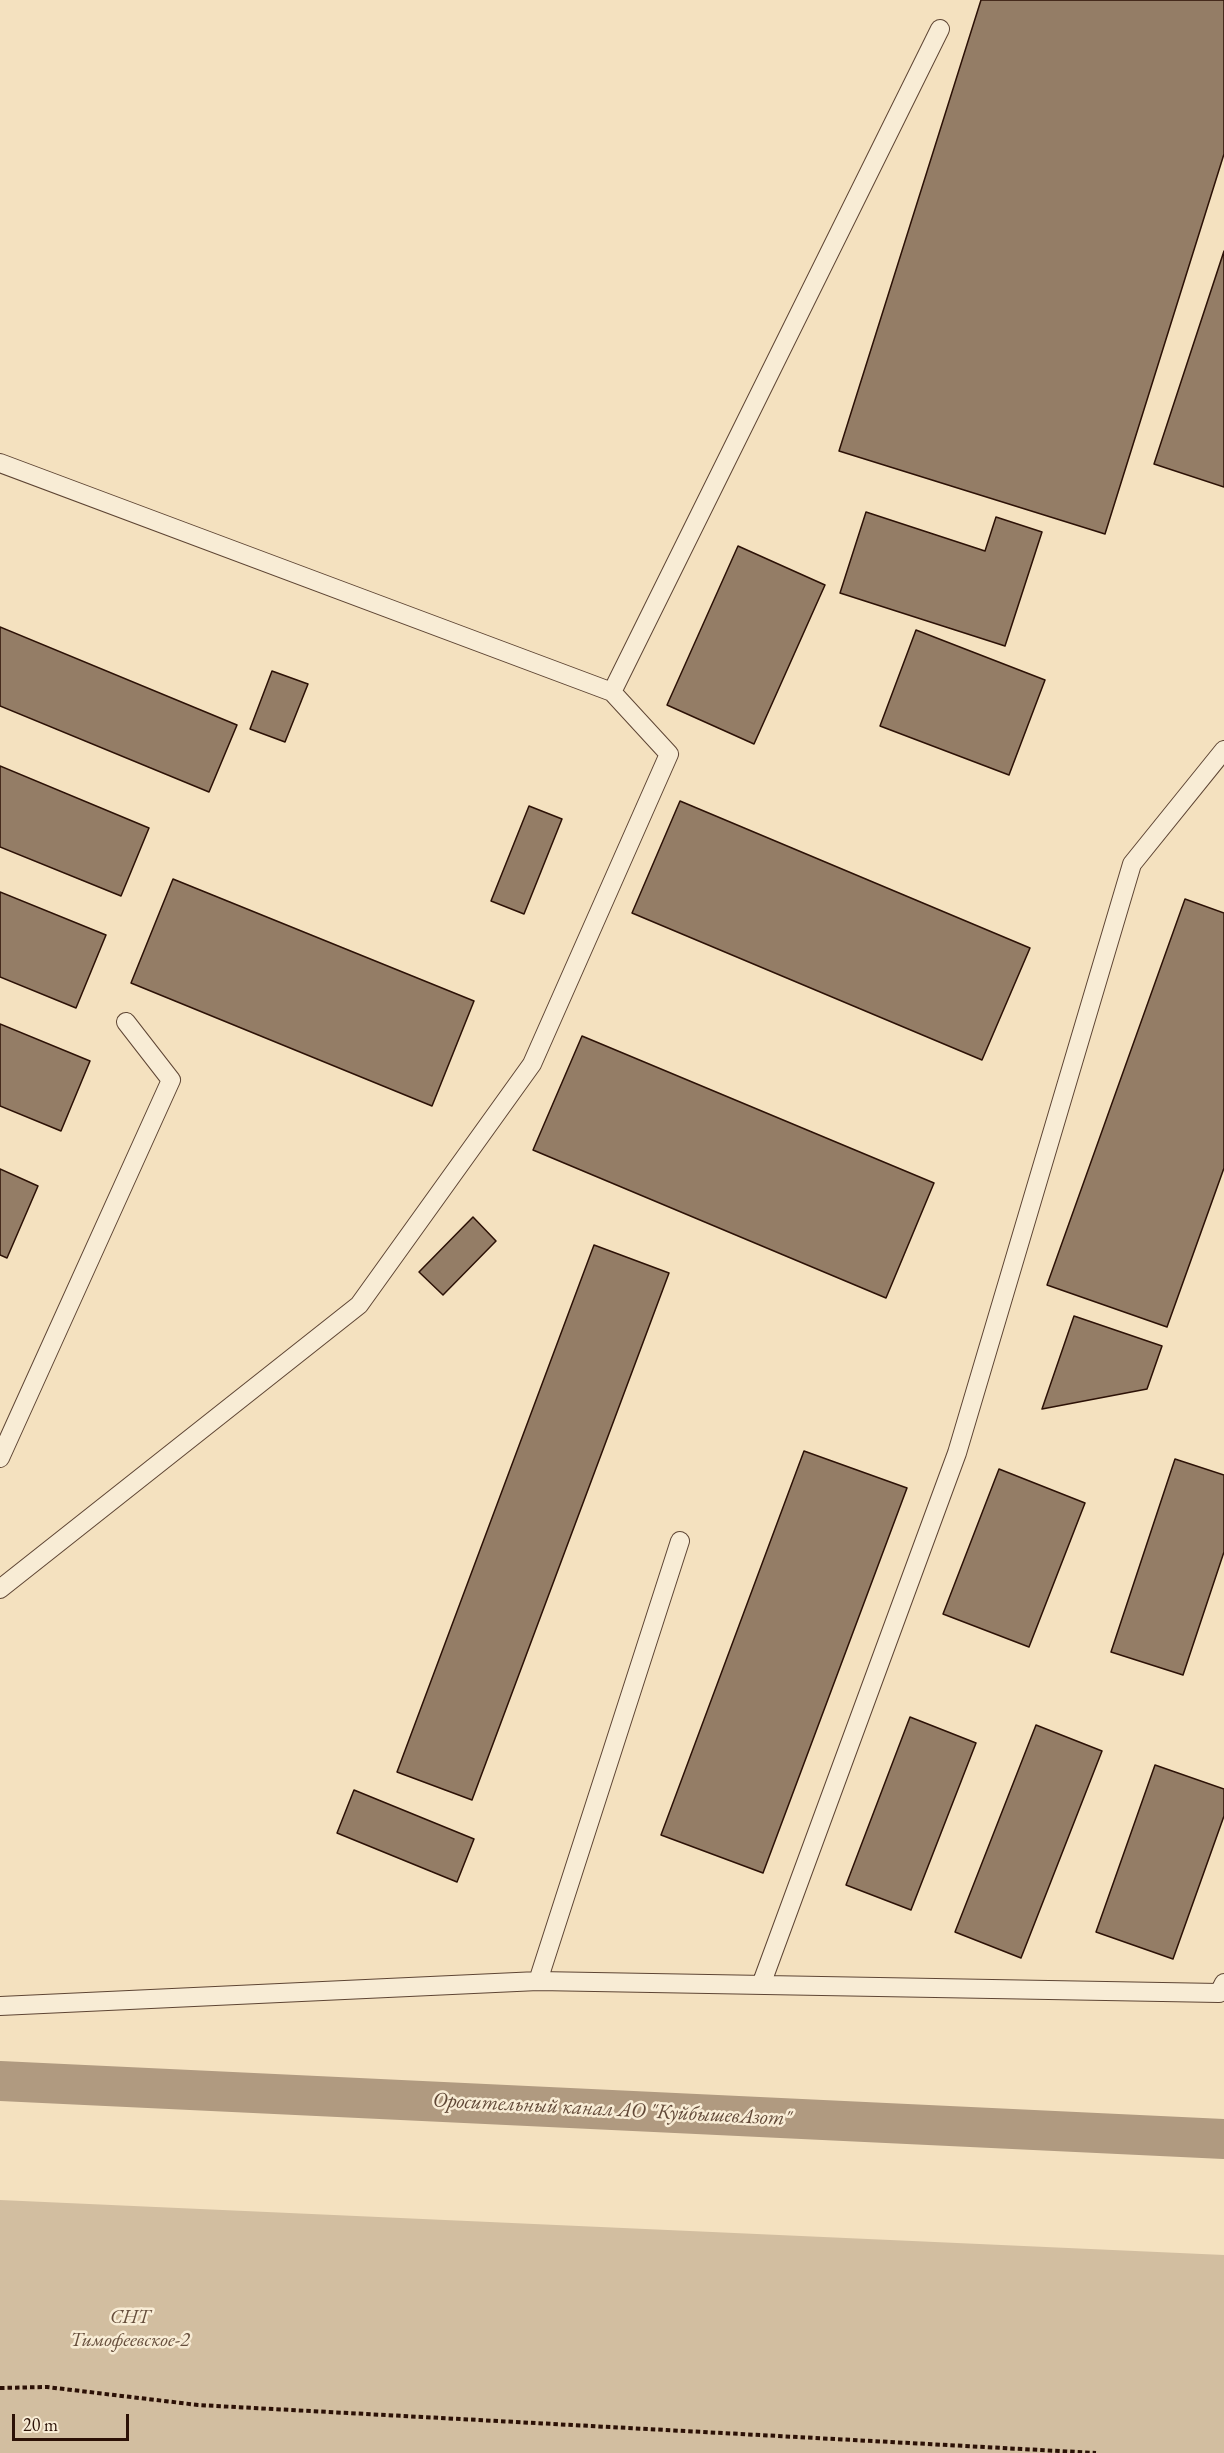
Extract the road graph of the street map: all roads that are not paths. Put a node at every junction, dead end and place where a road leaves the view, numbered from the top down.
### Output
1 (940, 29) dead end
2 (0, 463) edge
3 (612, 692) junction
4 (1224, 750) edge
5 (126, 1022) dead end
6 (0, 1458) edge
7 (680, 1541) dead end
8 (0, 1589) edge
9 (538, 1981) junction
10 (1224, 1983) edge
11 (761, 1985) junction
12 (0, 2007) edge

1 - 3 lane
2 - 3 lane
3 - 8 lane
4 - 11 lane
5 - 6 lane
7 - 9 lane
9 - 11 lane
9 - 12 lane
10 - 11 lane

